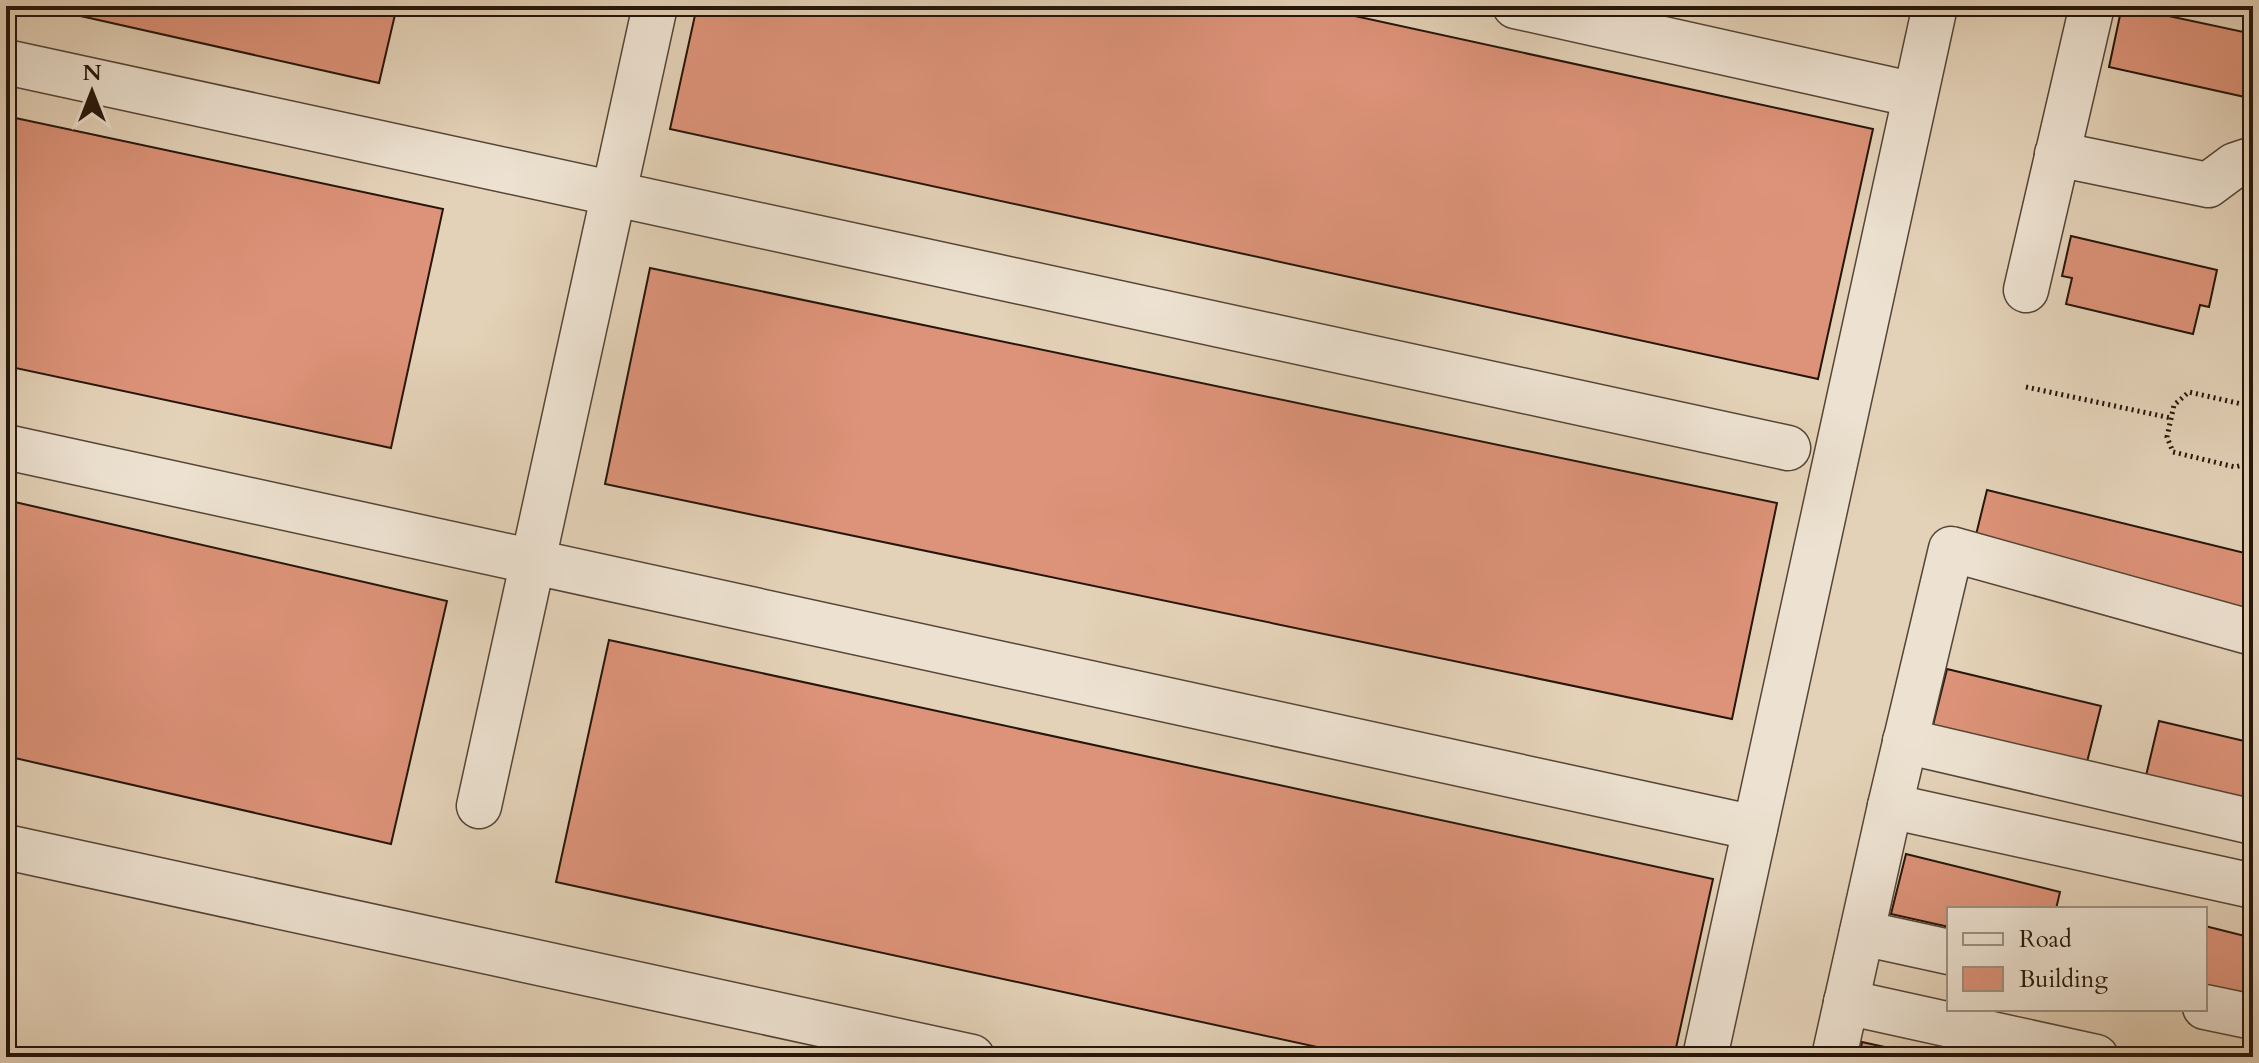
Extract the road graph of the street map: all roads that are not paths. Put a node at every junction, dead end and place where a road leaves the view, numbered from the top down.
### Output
1 (655, 6) edge
2 (1515, 6) edge
3 (1935, 6) edge
4 (2092, 6) edge
5 (6, 62) edge
6 (1915, 95) junction
7 (2057, 154) junction
8 (2253, 159) edge
9 (614, 195) junction
10 (2026, 290) dead end
11 (6, 447) edge
12 (1788, 448) dead end
13 (533, 562) junction
14 (2253, 633) edge
15 (1905, 741) junction
16 (479, 806) dead end
17 (1890, 806) junction
18 (2253, 822) edge
19 (1755, 828) junction
20 (6, 847) edge
21 (2253, 886) edge
22 (1862, 933) junction
23 (1947, 952) edge
24 (1846, 1002) junction
25 (2207, 1007) edge
26 (2253, 1017) edge
27 (972, 1057) edge
28 (1705, 1057) edge
29 (1834, 1057) edge
30 (2096, 1057) edge

1 - 9 lane
2 - 6 lane
3 - 6 lane
4 - 7 lane
5 - 9 lane
6 - 19 lane
7 - 8 lane
7 - 10 lane
9 - 12 lane
9 - 13 lane
11 - 13 lane
13 - 16 lane
13 - 19 lane
14 - 15 lane
15 - 17 lane
15 - 18 lane
17 - 21 lane
17 - 22 lane
19 - 28 lane
20 - 27 lane
22 - 23 lane
22 - 24 lane
24 - 29 lane
24 - 30 lane
25 - 26 lane

